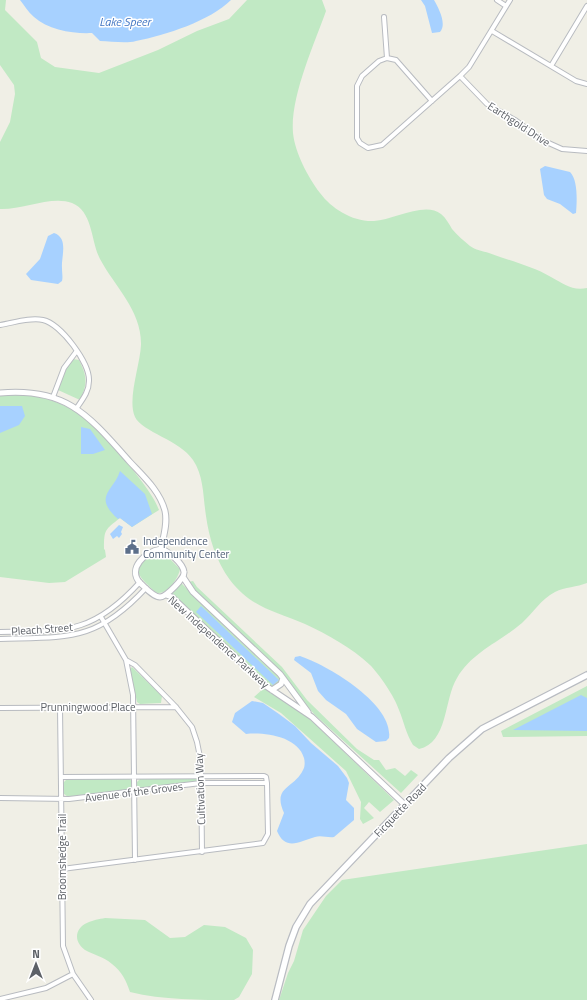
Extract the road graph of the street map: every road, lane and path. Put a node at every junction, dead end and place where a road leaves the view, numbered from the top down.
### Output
1 (497, 0) edge
2 (510, 0) edge
3 (506, 6) junction
4 (587, 6) edge
5 (384, 17) dead end
6 (492, 31) junction
7 (387, 58) junction
8 (551, 66) junction
9 (460, 76) junction
10 (587, 84) edge
11 (432, 101) junction
12 (587, 151) edge
13 (0, 325) edge
14 (76, 352) junction
15 (0, 393) edge
16 (53, 397) junction
17 (76, 409) junction
18 (161, 550) junction
19 (183, 577) junction
20 (140, 582) junction
21 (146, 588) junction
22 (166, 595) junction
23 (101, 617) junction
24 (105, 624) junction
25 (0, 632) edge
26 (0, 639) edge
27 (126, 660) junction
28 (587, 675) edge
29 (283, 678) junction
30 (272, 690) junction
31 (134, 707) junction
32 (176, 707) junction
33 (0, 708) edge
34 (60, 708) junction
35 (312, 717) junction
36 (134, 776) junction
37 (201, 776) junction
38 (61, 777) junction
39 (267, 783) junction
40 (201, 784) junction
41 (135, 792) junction
42 (0, 798) edge
43 (61, 799) junction
44 (405, 805) junction
45 (202, 852) junction
46 (136, 860) junction
47 (62, 869) junction
48 (73, 974) junction
49 (0, 999) edge
50 (91, 1000) edge
51 (275, 1000) edge

1 - 3 street
2 - 3 street
3 - 6 street
4 - 8 street
5 - 7 street
6 - 8 street
6 - 9 street
7 - 11 street
7 - 11 street
8 - 10 street
9 - 11 street
9 - 12 street, Earthgold Drive
13 - 14 street
14 - 16 street
14 - 17 street
15 - 16 street
16 - 17 street
17 - 18 street
18 - 19 street
18 - 20 street
19 - 22 street
19 - 29 street, New Independence Parkway
20 - 21 street
20 - 23 street, Pleach Street
21 - 22 street
21 - 24 street, Pleach Street
22 - 30 street, New Independence Parkway
23 - 24 street, Cultivation Way
23 - 25 street, Pleach Street
24 - 26 street, Pleach Street
24 - 27 street, Cultivation Way
27 - 31 street, Cultivation Way
27 - 32 street, Cultivation Way
28 - 44 main road, Ficquette Road
29 - 30 street
29 - 35 street, New Independence Parkway
30 - 35 street, New Independence Parkway
31 - 32 street, Prunningwood Place
31 - 34 street, Prunningwood Place
31 - 36 street, Cultivation Way
32 - 37 street, Cultivation Way
33 - 34 street, Prunningwood Place
34 - 38 street, Broomshedge Trail
35 - 44 street, New Independence Parkway
36 - 37 street, Avenue of the Groves
36 - 38 street, Avenue of the Groves
36 - 41 street, Cultivation Way
37 - 39 street, Avenue of the Groves
37 - 40 street, Cultivation Way
38 - 43 street, Broomshedge Trail
39 - 40 street, Avenue of the Groves
39 - 45 street, Avenue of the Groves
40 - 41 street, Avenue of the Groves
40 - 45 street, Cultivation Way
41 - 43 street, Avenue of the Groves
41 - 46 street, Cultivation Way
42 - 43 street, Avenue of the Groves
43 - 47 street, Broomshedge Trail
44 - 51 main road, Ficquette Road
45 - 46 street, Avenue of the Groves
46 - 47 street, Avenue of the Groves
47 - 48 street, Broomshedge Trail
48 - 49 street
48 - 50 street, Broomshedge Trail

